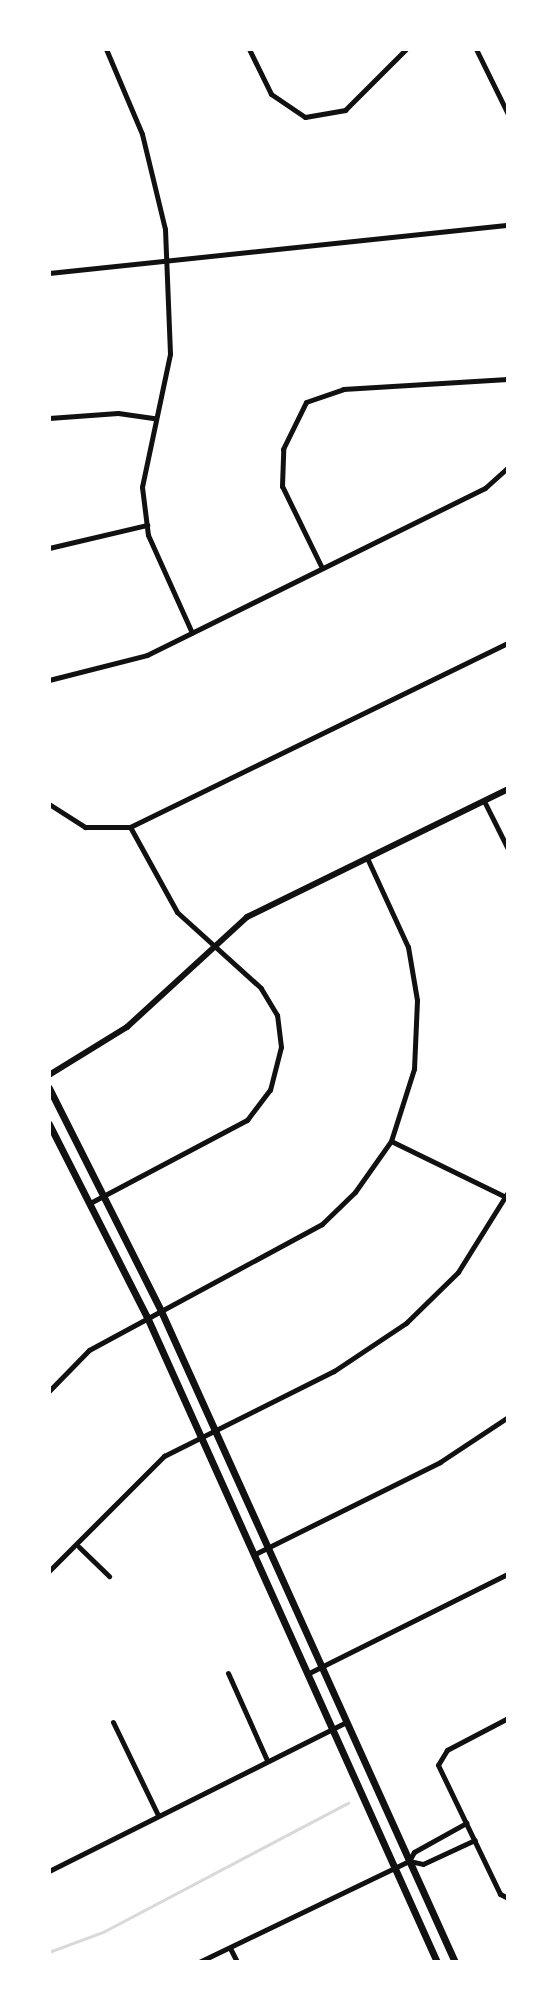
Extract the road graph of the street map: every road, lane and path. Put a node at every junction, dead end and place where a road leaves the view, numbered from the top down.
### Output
1 (106, 49) edge
2 (249, 49) edge
3 (406, 49) edge
4 (476, 49) edge
5 (508, 114) edge
6 (508, 225) edge
7 (169, 259) junction
8 (49, 273) edge
9 (508, 379) edge
10 (49, 418) edge
11 (155, 418) junction
12 (508, 467) edge
13 (147, 525) junction
14 (49, 548) edge
15 (322, 568) junction
16 (192, 633) junction
17 (508, 643) edge
18 (49, 680) edge
19 (508, 789) edge
20 (484, 801) junction
21 (49, 804) edge
22 (130, 827) junction
23 (508, 849) edge
24 (367, 858) junction
25 (212, 945) junction
26 (49, 1075) edge
27 (49, 1088) edge
28 (49, 1124) edge
29 (391, 1140) junction
30 (507, 1195) edge
31 (104, 1196) junction
32 (90, 1203) junction
33 (161, 1311) junction
34 (147, 1317) junction
35 (49, 1391) edge
36 (508, 1417) edge
37 (214, 1430) junction
38 (200, 1437) junction
39 (79, 1547) junction
40 (268, 1549) junction
41 (255, 1554) junction
42 (49, 1570) edge
43 (508, 1574) edge
44 (109, 1576) dead end
45 (321, 1668) junction
46 (228, 1674) dead end
47 (307, 1674) junction
48 (508, 1718) edge
49 (113, 1722) dead end
50 (346, 1722) junction
51 (332, 1729) junction
52 (267, 1760) junction
53 (158, 1815) junction
54 (466, 1823) junction
55 (475, 1840) junction
56 (409, 1861) junction
57 (394, 1868) junction
58 (49, 1871) edge
59 (508, 1898) edge
60 (230, 1948) junction
61 (199, 1962) edge
62 (237, 1962) edge
63 (437, 1962) edge
64 (455, 1962) edge

1 - 7 street
2 - 3 street
4 - 5 street
6 - 7 street
7 - 8 street
7 - 11 street
9 - 15 street
10 - 11 street
11 - 13 street
12 - 15 street
13 - 14 street
13 - 16 street
15 - 16 street
16 - 18 street
17 - 22 street
19 - 20 street
20 - 23 street
20 - 24 street
21 - 22 street
22 - 25 street
24 - 25 street
24 - 29 street
25 - 26 street
25 - 31 street
27 - 31 main road
28 - 32 main road
29 - 30 street
29 - 33 street
30 - 37 street
31 - 32 street
31 - 33 main road
32 - 34 main road
33 - 34 street
33 - 37 main road
34 - 35 street
34 - 38 main road
36 - 40 street
37 - 38 street
37 - 40 main road
38 - 39 street
38 - 41 main road
39 - 42 street
39 - 44 street
40 - 41 street
40 - 45 main road
41 - 47 main road
43 - 45 street
45 - 47 street
45 - 50 main road
46 - 52 street
47 - 51 main road
48 - 54 street
49 - 53 street
50 - 51 street
50 - 56 main road
51 - 52 street
51 - 57 main road
52 - 53 street
53 - 58 street
54 - 55 street
54 - 56 street
55 - 56 street
55 - 59 street
56 - 57 street
56 - 64 main road
57 - 60 street
57 - 63 main road
60 - 61 street
60 - 62 street

